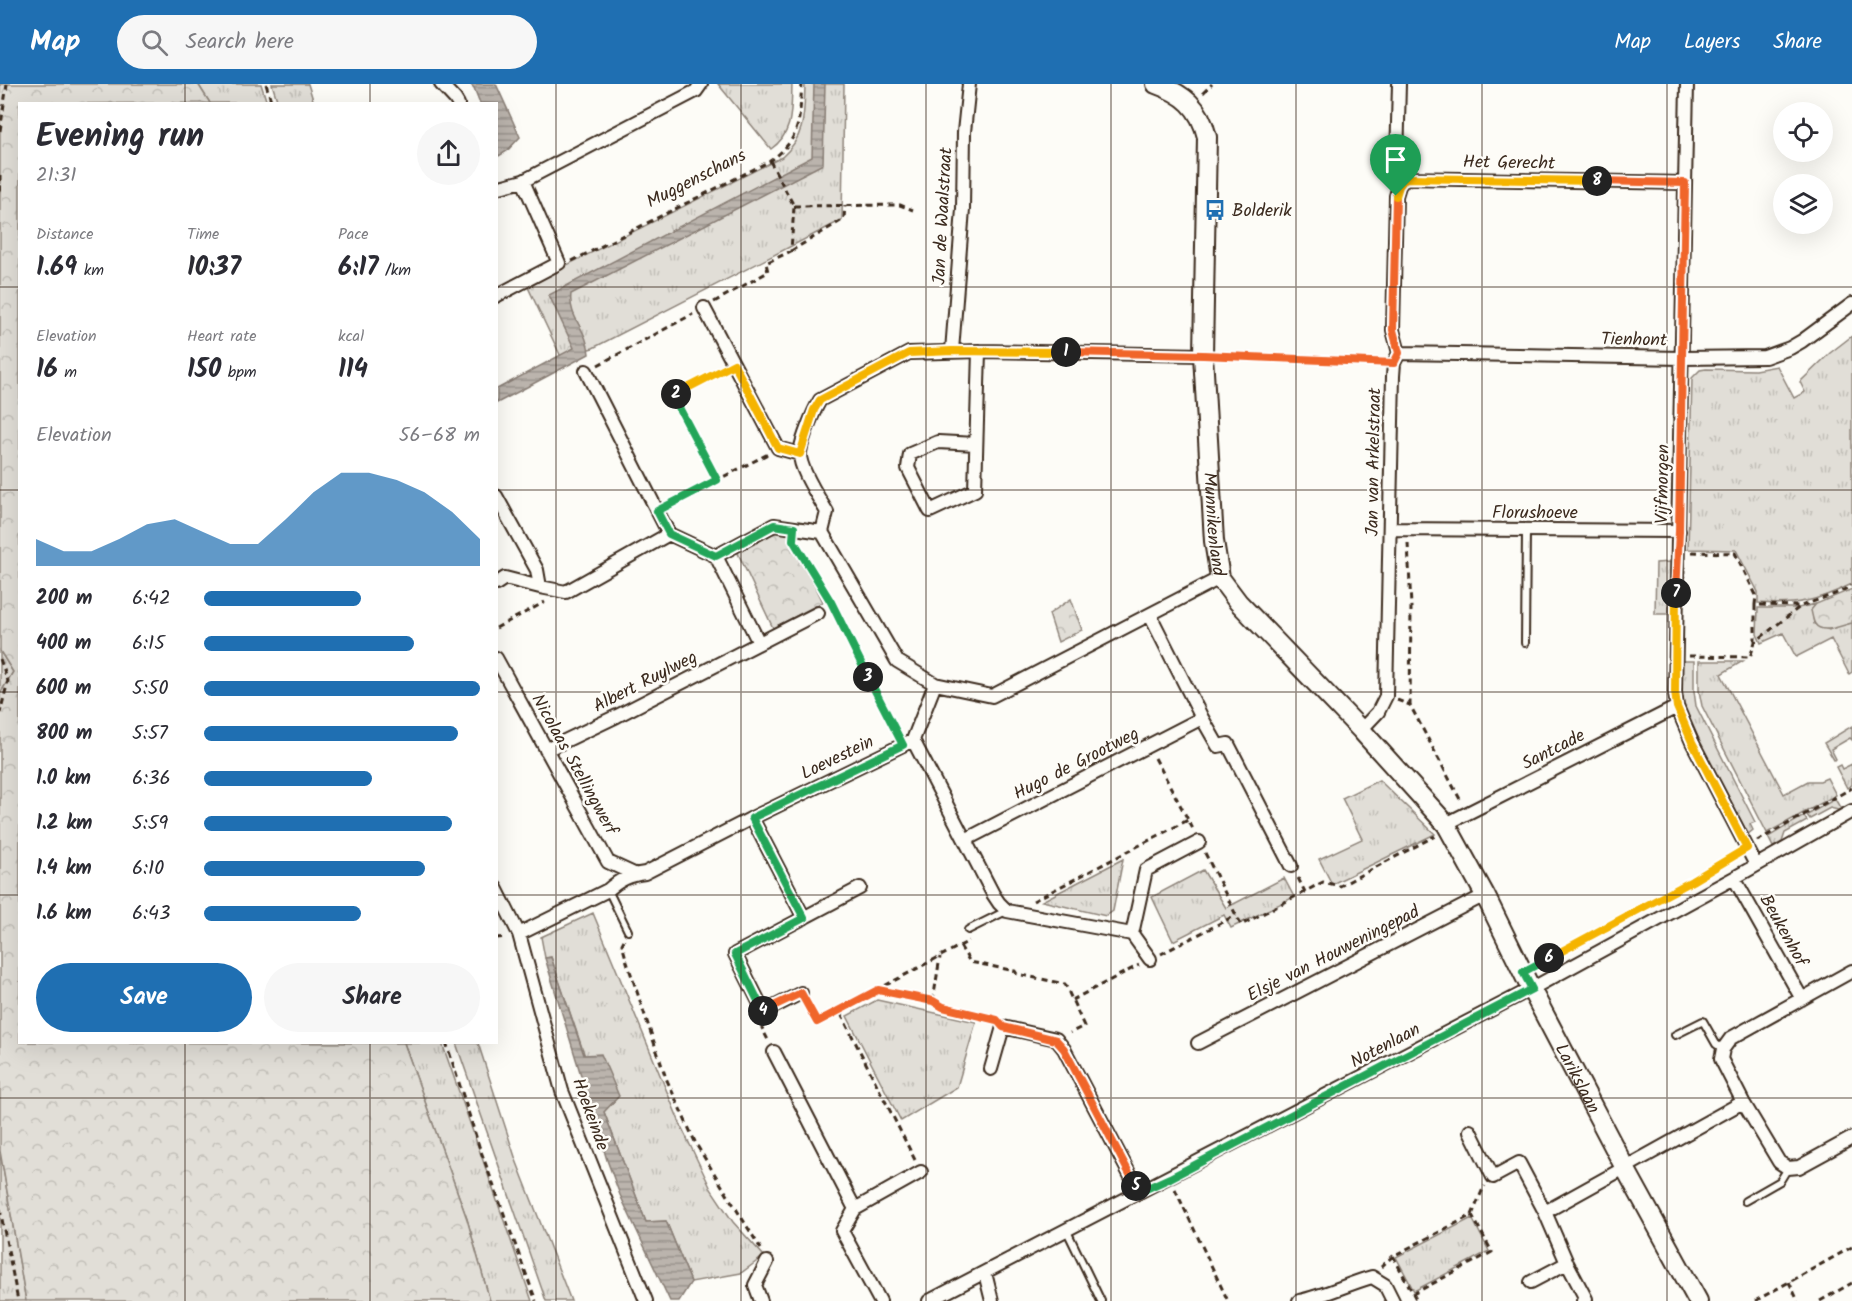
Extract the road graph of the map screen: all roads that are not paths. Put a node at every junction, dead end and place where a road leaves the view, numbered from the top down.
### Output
1 (441, 84) edge
2 (700, 84) edge
3 (969, 84) edge
4 (1156, 84) edge
5 (1399, 84) edge
6 (1687, 84) edge
7 (457, 102) edge
8 (1405, 178) junction
9 (523, 181) junction
10 (1685, 183) junction
11 (498, 187) edge
12 (498, 295) edge
13 (1852, 304) edge
14 (704, 308) dead end
15 (952, 351) junction
16 (979, 351) junction
17 (1203, 355) junction
18 (1397, 358) junction
19 (1682, 358) junction
20 (586, 371) dead end
21 (976, 444) junction
22 (800, 454) junction
23 (498, 500) edge
24 (1390, 529) junction
25 (1526, 530) junction
26 (1679, 531) junction
27 (822, 532) junction
28 (669, 534) junction
29 (716, 556) junction
30 (1220, 578) junction
31 (498, 583) edge
32 (540, 587) junction
33 (818, 613) dead end
34 (1150, 615) junction
35 (1525, 643) dead end
36 (759, 644) junction
37 (498, 662) edge
38 (935, 684) junction
39 (1677, 707) junction
40 (1202, 718) junction
41 (1361, 730) junction
42 (908, 742) junction
43 (546, 750) junction
44 (1852, 811) edge
45 (752, 818) junction
46 (1446, 824) junction
47 (965, 840) junction
48 (1199, 842) dead end
49 (1756, 865) junction
50 (1291, 866) dead end
51 (633, 874) junction
52 (1734, 878) junction
53 (860, 888) dead end
54 (608, 890) junction
55 (498, 892) edge
56 (1485, 895) junction
57 (1010, 911) junction
58 (804, 918) junction
59 (968, 930) road end
60 (628, 931) road end
61 (519, 934) junction
62 (1132, 934) junction
63 (1150, 959) dead end
64 (1852, 971) edge
65 (1532, 989) junction
66 (801, 993) road end
67 (1802, 999) junction
68 (1675, 1035) dead end
69 (1198, 1043) dead end
70 (1723, 1049) junction
71 (774, 1052) road end
72 (991, 1069) dead end
73 (1743, 1101) junction
74 (1470, 1131) dead end
75 (1852, 1138) edge
76 (1625, 1168) junction
77 (1788, 1168) junction
78 (921, 1172) road end
79 (1139, 1192) junction
80 (1745, 1201) dead end
81 (855, 1209) junction
82 (1545, 1212) junction
83 (1066, 1229) junction
84 (767, 1262) road end
85 (1568, 1263) junction
86 (985, 1273) junction
87 (1531, 1282) dead end
88 (646, 1301) edge
89 (761, 1301) edge
90 (880, 1301) edge
91 (929, 1301) edge
92 (992, 1301) edge
93 (1101, 1301) edge
94 (1299, 1301) edge
95 (1393, 1301) edge
96 (1583, 1301) edge
97 (1698, 1301) edge

1 - 7 street
2 - 9 street
3 - 15 street, Jan de Waalstraat
4 - 17 street, Munnikenland
5 - 8 street
6 - 10 street, Vijfmorgen
8 - 10 street, Het Gerecht
8 - 18 street, Jan van Arkelstraat
9 - 11 street
9 - 12 street
10 - 19 street, Vijfmorgen
13 - 19 street, Tienhont
14 - 22 street
15 - 16 street
15 - 22 street
16 - 17 street
16 - 21 street
17 - 30 street, Munnikenland
18 - 19 street, Tienhont
18 - 24 street, Jan van Arkelstraat
19 - 26 street, Vijfmorgen
20 - 28 street
21 - 21 street
22 - 27 street
23 - 32 street
24 - 25 street, Florushoeve
24 - 41 street, Jan van Arkelstraat
25 - 26 street, Florushoeve
25 - 35 lane
26 - 39 street, Vijfmorgen
27 - 29 street
27 - 38 street
28 - 29 street
28 - 32 street
29 - 36 street
30 - 34 street
30 - 41 street, Munnikenland
31 - 32 street
33 - 36 street, Albert Ruylweg
34 - 38 street
34 - 40 street
36 - 43 street, Albert Ruylweg
37 - 43 street, Nicolaas Stellingwerf
38 - 42 street
39 - 46 street, Santcade
39 - 49 street, Vijfmorgen
40 - 47 street, Hugo de Grootweg
40 - 50 street
41 - 46 street, Munnikenland
42 - 45 street, Loevestein
42 - 47 street
43 - 51 street, Nicolaas Stellingwerf
44 - 49 street, Notenlaan
45 - 51 street, Loevestein
45 - 58 street
46 - 56 street, Munnikenland
47 - 57 street
48 - 62 street
49 - 52 street, Notenlaan
51 - 54 street
52 - 65 street, Notenlaan
52 - 67 street, Beukenhof
53 - 58 street
54 - 60 lane
54 - 61 street
55 - 61 street, Hoekeinde
56 - 65 street, Munnikenland
56 - 69 street, Elsje van Houweningepad
57 - 59 lane
57 - 62 street
58 - 66 street
61 - 88 street, Hoekeinde
62 - 63 street
64 - 67 street
65 - 76 street, Larikslaan
65 - 79 street, Notenlaan
67 - 70 street
68 - 70 lane
70 - 73 street
71 - 81 street
72 - 79 street
73 - 76 street
73 - 77 street
74 - 82 street
75 - 77 street
76 - 82 street
76 - 97 street, Larikslaan
77 - 80 lane
78 - 81 street
79 - 83 street, Notenlaan
81 - 90 street
82 - 85 street
83 - 86 street, Notenlaan
83 - 93 lane
84 - 89 street
85 - 87 street
85 - 96 street
86 - 91 street, Notenlaan
86 - 92 street
94 - 95 street

